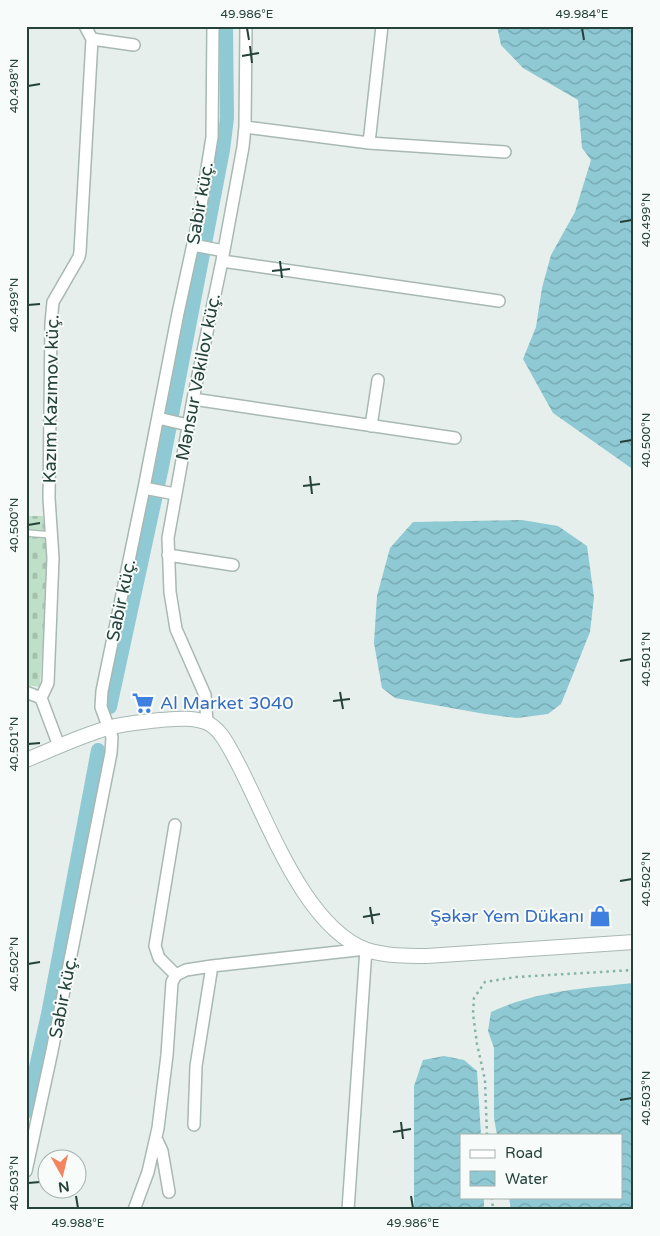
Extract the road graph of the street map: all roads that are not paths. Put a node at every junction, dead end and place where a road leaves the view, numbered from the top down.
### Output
1 (84, 26) edge
2 (213, 26) edge
3 (246, 26) edge
4 (382, 26) edge
5 (92, 39) junction
6 (134, 45) dead end
7 (245, 127) junction
8 (369, 143) junction
9 (505, 152) dead end
10 (193, 245) junction
11 (223, 256) junction
12 (499, 301) dead end
13 (378, 380) dead end
14 (193, 398) junction
15 (158, 418) junction
16 (188, 425) junction
17 (371, 426) junction
18 (455, 438) dead end
19 (144, 488) junction
20 (176, 494) junction
21 (26, 533) edge
22 (52, 535) junction
23 (168, 554) junction
24 (233, 565) dead end
25 (26, 692) edge
26 (41, 698) junction
27 (207, 722) junction
28 (109, 728) junction
29 (59, 746) junction
30 (26, 760) edge
31 (175, 825) dead end
32 (634, 942) edge
33 (366, 949) junction
34 (212, 966) junction
35 (176, 975) junction
36 (194, 1125) dead end
37 (156, 1138) junction
38 (26, 1171) edge
39 (169, 1192) dead end
40 (134, 1210) edge
41 (348, 1210) edge

1 - 5 street
2 - 10 street, Sabir küç.
3 - 7 street, Mənsur Vəkilov küç.
4 - 8 street
5 - 6 street
5 - 22 street, Kazım Kazımov küç.
7 - 8 street
7 - 11 street, Mənsur Vəkilov küç.
8 - 9 street
10 - 11 street
10 - 15 street, Sabir küç.
11 - 12 street
11 - 14 street, Mənsur Vəkilov küç.
13 - 17 street
14 - 16 street, Mənsur Vəkilov küç.
14 - 17 street
15 - 16 street
15 - 19 street, Sabir küç.
16 - 20 street, Mənsur Vəkilov küç.
17 - 18 street
19 - 20 street
19 - 28 street, Sabir küç.
20 - 23 street, Mənsur Vəkilov küç.
21 - 22 lane
22 - 26 street, Kazım Kazımov küç.
23 - 24 street
23 - 27 street, Mənsur Vəkilov küç.
25 - 26 street
26 - 29 street
27 - 28 street
27 - 33 street
28 - 29 street
28 - 38 street, Sabir küç.
29 - 30 street
31 - 35 street
32 - 33 street
33 - 34 street
33 - 41 street
34 - 35 street
34 - 36 street
35 - 37 street
37 - 39 street
37 - 40 street

